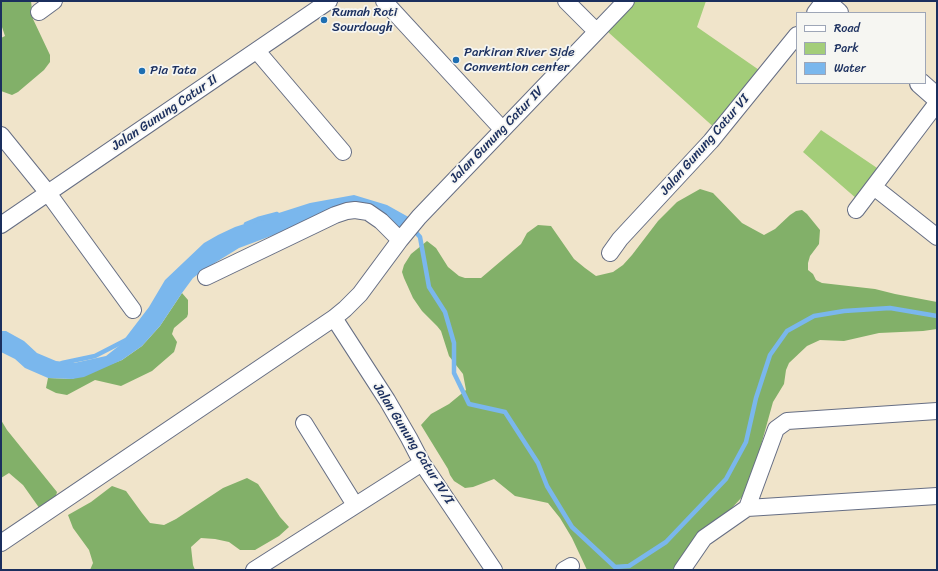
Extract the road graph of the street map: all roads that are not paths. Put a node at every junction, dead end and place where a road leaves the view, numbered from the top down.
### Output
1 (54, 1) edge
2 (330, 1) edge
3 (384, 1) edge
4 (566, 1) edge
5 (626, 1) edge
6 (824, 1) edge
7 (39, 12) dead end
8 (816, 12) edge
9 (837, 12) edge
10 (596, 31) junction
11 (796, 36) edge
12 (257, 51) junction
13 (921, 84) edge
14 (937, 98) edge
15 (937, 103) edge
16 (502, 129) junction
17 (1, 135) edge
18 (343, 152) dead end
19 (874, 187) junction
20 (48, 193) junction
21 (856, 210) dead end
22 (1, 225) edge
23 (937, 237) edge
24 (402, 238) junction
25 (610, 253) dead end
26 (206, 277) dead end
27 (133, 310) dead end
28 (334, 318) junction
29 (937, 411) edge
30 (304, 423) dead end
31 (422, 463) junction
32 (937, 496) edge
33 (355, 505) junction
34 (747, 508) junction
35 (1, 543) edge
36 (254, 570) edge
37 (494, 570) edge
38 (682, 570) edge

1 - 7 street
2 - 12 street, Jalan Gunung Catur II
3 - 16 street
4 - 10 street
5 - 10 street, Jalan Gunung Catur IV
6 - 8 street
6 - 9 street
10 - 16 street, Jalan Gunung Catur IV
11 - 25 street, Jalan Gunung Catur VI
12 - 18 street
12 - 20 street, Jalan Gunung Catur II
13 - 14 street
15 - 19 street
16 - 24 street, Jalan Gunung Catur IV
17 - 20 street
19 - 21 street
19 - 23 street
20 - 22 street, Jalan Gunung Catur II
20 - 27 street
24 - 26 street
24 - 28 street, Jalan Gunung Catur IV
28 - 31 street, Jalan Gunung Catur IV/I
28 - 35 street, Jalan Gunung Catur IV
29 - 34 street
30 - 33 street
31 - 33 street
31 - 37 street, Jalan Gunung Catur IV/I
32 - 34 street
33 - 36 street
34 - 38 street

